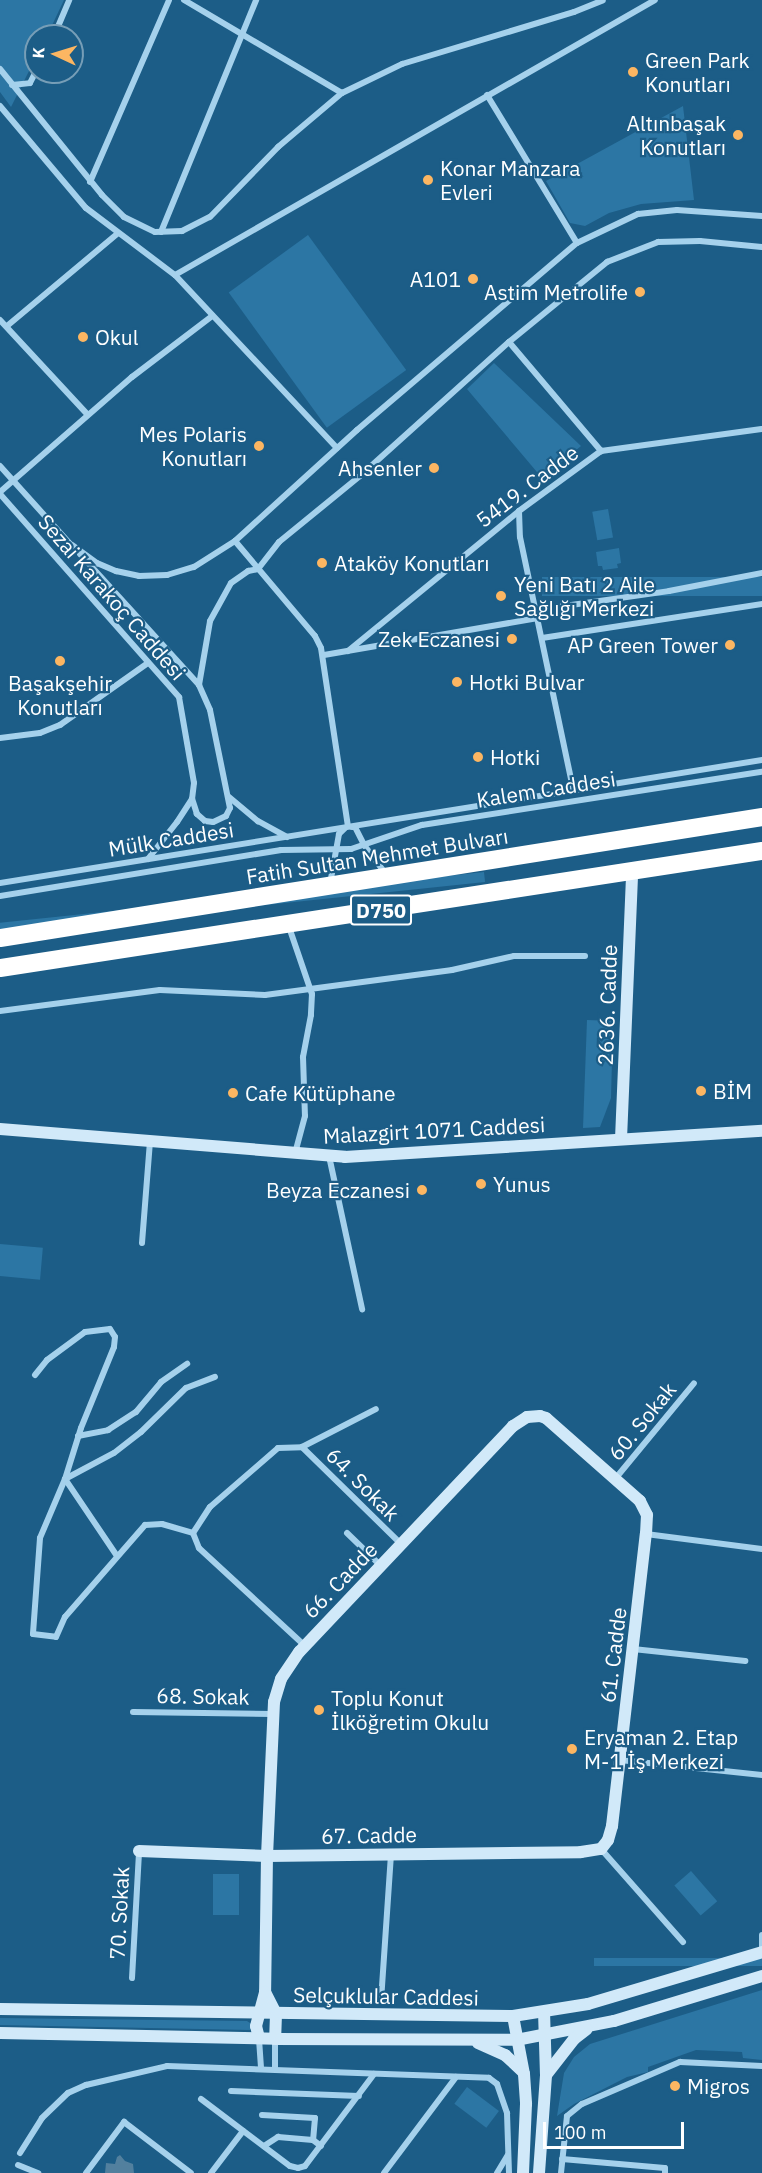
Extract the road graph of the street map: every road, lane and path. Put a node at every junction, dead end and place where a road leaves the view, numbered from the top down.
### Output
1 (69, 0) edge
2 (169, 0) edge
3 (184, 0) edge
4 (256, 0) edge
5 (603, 0) edge
6 (655, 0) edge
7 (59, 24) edge
8 (241, 33) junction
9 (0, 69) edge
10 (24, 84) edge
11 (12, 85) junction
12 (342, 93) junction
13 (487, 95) junction
14 (0, 106) edge
15 (90, 182) junction
16 (762, 216) edge
17 (161, 232) junction
18 (117, 234) junction
19 (577, 243) junction
20 (762, 248) edge
21 (175, 275) junction
22 (212, 316) junction
23 (0, 320) edge
24 (7, 326) junction
25 (509, 342) junction
26 (88, 415) junction
27 (762, 429) edge
28 (337, 448) junction
29 (601, 451) junction
30 (0, 466) edge
31 (13, 481) junction
32 (0, 493) edge
33 (519, 511) junction
34 (235, 541) junction
35 (72, 545) junction
36 (258, 569) junction
37 (762, 573) edge
38 (762, 604) edge
39 (536, 610) junction
40 (538, 618) junction
41 (542, 638) junction
42 (348, 651) junction
43 (324, 655) junction
44 (148, 663) junction
45 (199, 685) junction
46 (0, 738) edge
47 (762, 760) edge
48 (762, 772) edge
49 (573, 789) junction
50 (229, 797) junction
51 (192, 799) junction
52 (762, 817) edge
53 (348, 826) junction
54 (287, 837) junction
55 (364, 845) junction
56 (338, 850) junction
57 (762, 851) edge
58 (148, 859) junction
59 (632, 872) junction
60 (388, 877) junction
61 (0, 883) edge
62 (329, 886) junction
63 (0, 896) edge
64 (288, 924) junction
65 (0, 938) edge
66 (585, 956) dead end
67 (0, 968) edge
68 (310, 988) junction
69 (0, 1011) edge
70 (0, 1129) edge
71 (762, 1131) edge
72 (621, 1139) junction
73 (150, 1142) junction
74 (295, 1153) junction
75 (329, 1156) junction
76 (142, 1243) dead end
77 (362, 1309) dead end
78 (187, 1364) dead end
79 (35, 1375) dead end
80 (215, 1377) dead end
81 (694, 1383) dead end
82 (376, 1409) dead end
83 (78, 1436) junction
84 (303, 1447) junction
85 (65, 1479) junction
86 (615, 1479) junction
87 (193, 1533) junction
88 (347, 1533) dead end
89 (646, 1534) junction
90 (401, 1544) junction
91 (762, 1549) edge
92 (117, 1556) junction
93 (380, 1565) junction
94 (304, 1645) junction
95 (633, 1648) junction
96 (745, 1661) dead end
97 (133, 1712) dead end
98 (273, 1714) junction
99 (620, 1760) junction
100 (762, 1775) edge
101 (601, 1849) junction
102 (139, 1851) joint
103 (391, 1854) junction
104 (267, 1856) junction
105 (762, 1935) edge
106 (683, 1942) dead end
107 (762, 1952) edge
108 (762, 1976) edge
109 (132, 1978) dead end
110 (265, 1992) junction
111 (381, 2001) dead end
112 (0, 2009) edge
113 (544, 2013) junction
114 (258, 2014) junction
115 (276, 2014) junction
116 (513, 2016) junction
117 (588, 2027) junction
118 (0, 2033) edge
119 (546, 2036) junction
120 (259, 2038) junction
121 (275, 2039) junction
122 (471, 2040) junction
123 (516, 2040) junction
124 (762, 2066) edge
125 (261, 2069) junction
126 (275, 2069) junction
127 (523, 2072) junction
128 (374, 2074) junction
129 (546, 2075) junction
130 (456, 2077) junction
131 (231, 2091) dead end
132 (359, 2096) junction
133 (201, 2099) dead end
134 (262, 2115) dead end
135 (243, 2131) junction
136 (313, 2139) junction
137 (264, 2146) junction
138 (321, 2146) junction
139 (20, 2153) dead end
140 (508, 2155) junction
141 (562, 2159) junction
142 (18, 2165) dead end
143 (38, 2173) edge
144 (86, 2173) edge
145 (191, 2173) edge
146 (211, 2173) edge
147 (384, 2173) edge
148 (496, 2173) edge
149 (509, 2173) edge
150 (523, 2173) edge
151 (539, 2173) edge
152 (561, 2173) edge
153 (665, 2173) edge

1 - 7 street
2 - 15 street
3 - 8 street
4 - 8 street
5 - 12 street
6 - 13 street
8 - 12 street
8 - 17 street
9 - 11 street
10 - 11 street
11 - 15 street
12 - 17 street
13 - 19 street
13 - 21 street
14 - 18 street
15 - 17 street
16 - 19 street
18 - 21 street
18 - 24 street
19 - 28 street
20 - 25 street
21 - 22 street
22 - 26 street
22 - 28 street
23 - 24 street
24 - 26 street
25 - 29 street
25 - 36 street
26 - 31 street
27 - 29 street, 5419. Cadde
28 - 34 street
29 - 33 street, 5419. Cadde
30 - 31 street
31 - 32 street
31 - 35 street
32 - 44 street, Sezai Karakoç Caddesi
33 - 39 street
33 - 42 street, 5419. Cadde
34 - 35 street
34 - 36 street
35 - 45 street
36 - 43 street
36 - 45 street
37 - 39 street
38 - 41 street
39 - 40 street
40 - 41 street
40 - 42 street
41 - 49 street
42 - 43 street
43 - 53 street
44 - 46 street
44 - 51 street, Sezai Karakoç Caddesi
45 - 50 street
47 - 49 street, Kalem Caddesi
48 - 55 street, Kalem Caddesi
49 - 53 street, Kalem Caddesi
50 - 51 street
50 - 54 street
51 - 58 street
52 - 60 highway, Fatih Sultan Mehmet Bulvarı / D750
53 - 54 street, Mülk Caddesi
53 - 55 street
53 - 56 street
54 - 58 street, Mülk Caddesi
55 - 56 street, Kalem Caddesi
55 - 60 street
56 - 62 street
56 - 63 street, Mülk Caddesi
57 - 59 highway, D750
58 - 61 street, Mülk Caddesi
59 - 64 highway, D750
59 - 72 street, 2636. Cadde
60 - 62 highway, Fatih Sultan Mehmet Bulvarı / D750
62 - 65 highway, Fatih Sultan Mehmet Bulvarı / D750
64 - 67 highway, D750
64 - 68 street
66 - 68 street
68 - 69 street
68 - 74 street
70 - 73 street, Malazgirt 1071 Caddesi
71 - 72 street, Malazgirt 1071 Caddesi
72 - 75 street, Malazgirt 1071 Caddesi
73 - 74 street, Malazgirt 1071 Caddesi
73 - 76 street
74 - 75 street, Malazgirt 1071 Caddesi
75 - 77 street
78 - 83 street
79 - 83 street
80 - 85 street
81 - 86 street, 60. Sokak
82 - 84 street
83 - 85 street
84 - 87 street
84 - 90 street, 64. Sokak
85 - 92 street
85 - 92 street
86 - 89 street, 66. Cadde
86 - 90 street, 66. Cadde
87 - 92 street
87 - 94 street
88 - 93 street
89 - 91 street
89 - 95 street, 61. Cadde
90 - 93 street, 66. Cadde
93 - 94 street, 66. Cadde
94 - 98 street, 66. Cadde
95 - 96 street
95 - 99 street, 61. Cadde
97 - 98 street, 68. Sokak
98 - 104 street, 66. Cadde
99 - 100 street
99 - 101 street, 61. Cadde
101 - 103 street, 67. Cadde
101 - 106 street
102 - 104 street, 67. Cadde
102 - 109 street, 70. Sokak
103 - 104 street, 67. Cadde
103 - 111 street
104 - 110 street, 66. Cadde
105 - 107 street
107 - 113 street, Selçuklular Caddesi
108 - 117 street, Selçuklular Caddesi
110 - 114 street, 66. Cadde
110 - 115 street, 66. Cadde
112 - 114 street, Selçuklular Caddesi
113 - 116 street, Selçuklular Caddesi
113 - 119 street
114 - 115 street, Selçuklular Caddesi
114 - 120 street
115 - 116 street, Selçuklular Caddesi
115 - 121 street
116 - 123 street
117 - 119 street, Selçuklular Caddesi
117 - 129 street
118 - 120 street, Selçuklular Caddesi
119 - 123 street, Selçuklular Caddesi
119 - 129 street
120 - 121 street, Selçuklular Caddesi
120 - 125 street
121 - 122 street, Selçuklular Caddesi
121 - 126 street
122 - 123 street, Selçuklular Caddesi
122 - 127 street
123 - 127 street
124 - 141 street
125 - 126 street
125 - 139 street
126 - 128 street
127 - 150 street
128 - 130 street
128 - 132 street
129 - 151 street
130 - 140 street
130 - 147 street
131 - 132 street
132 - 138 street
133 - 135 street
134 - 136 street
135 - 137 street
135 - 146 street
136 - 137 street
136 - 138 street
137 - 138 street
140 - 148 street
140 - 149 street
141 - 152 street
141 - 153 street
142 - 143 street
144 - 145 street

